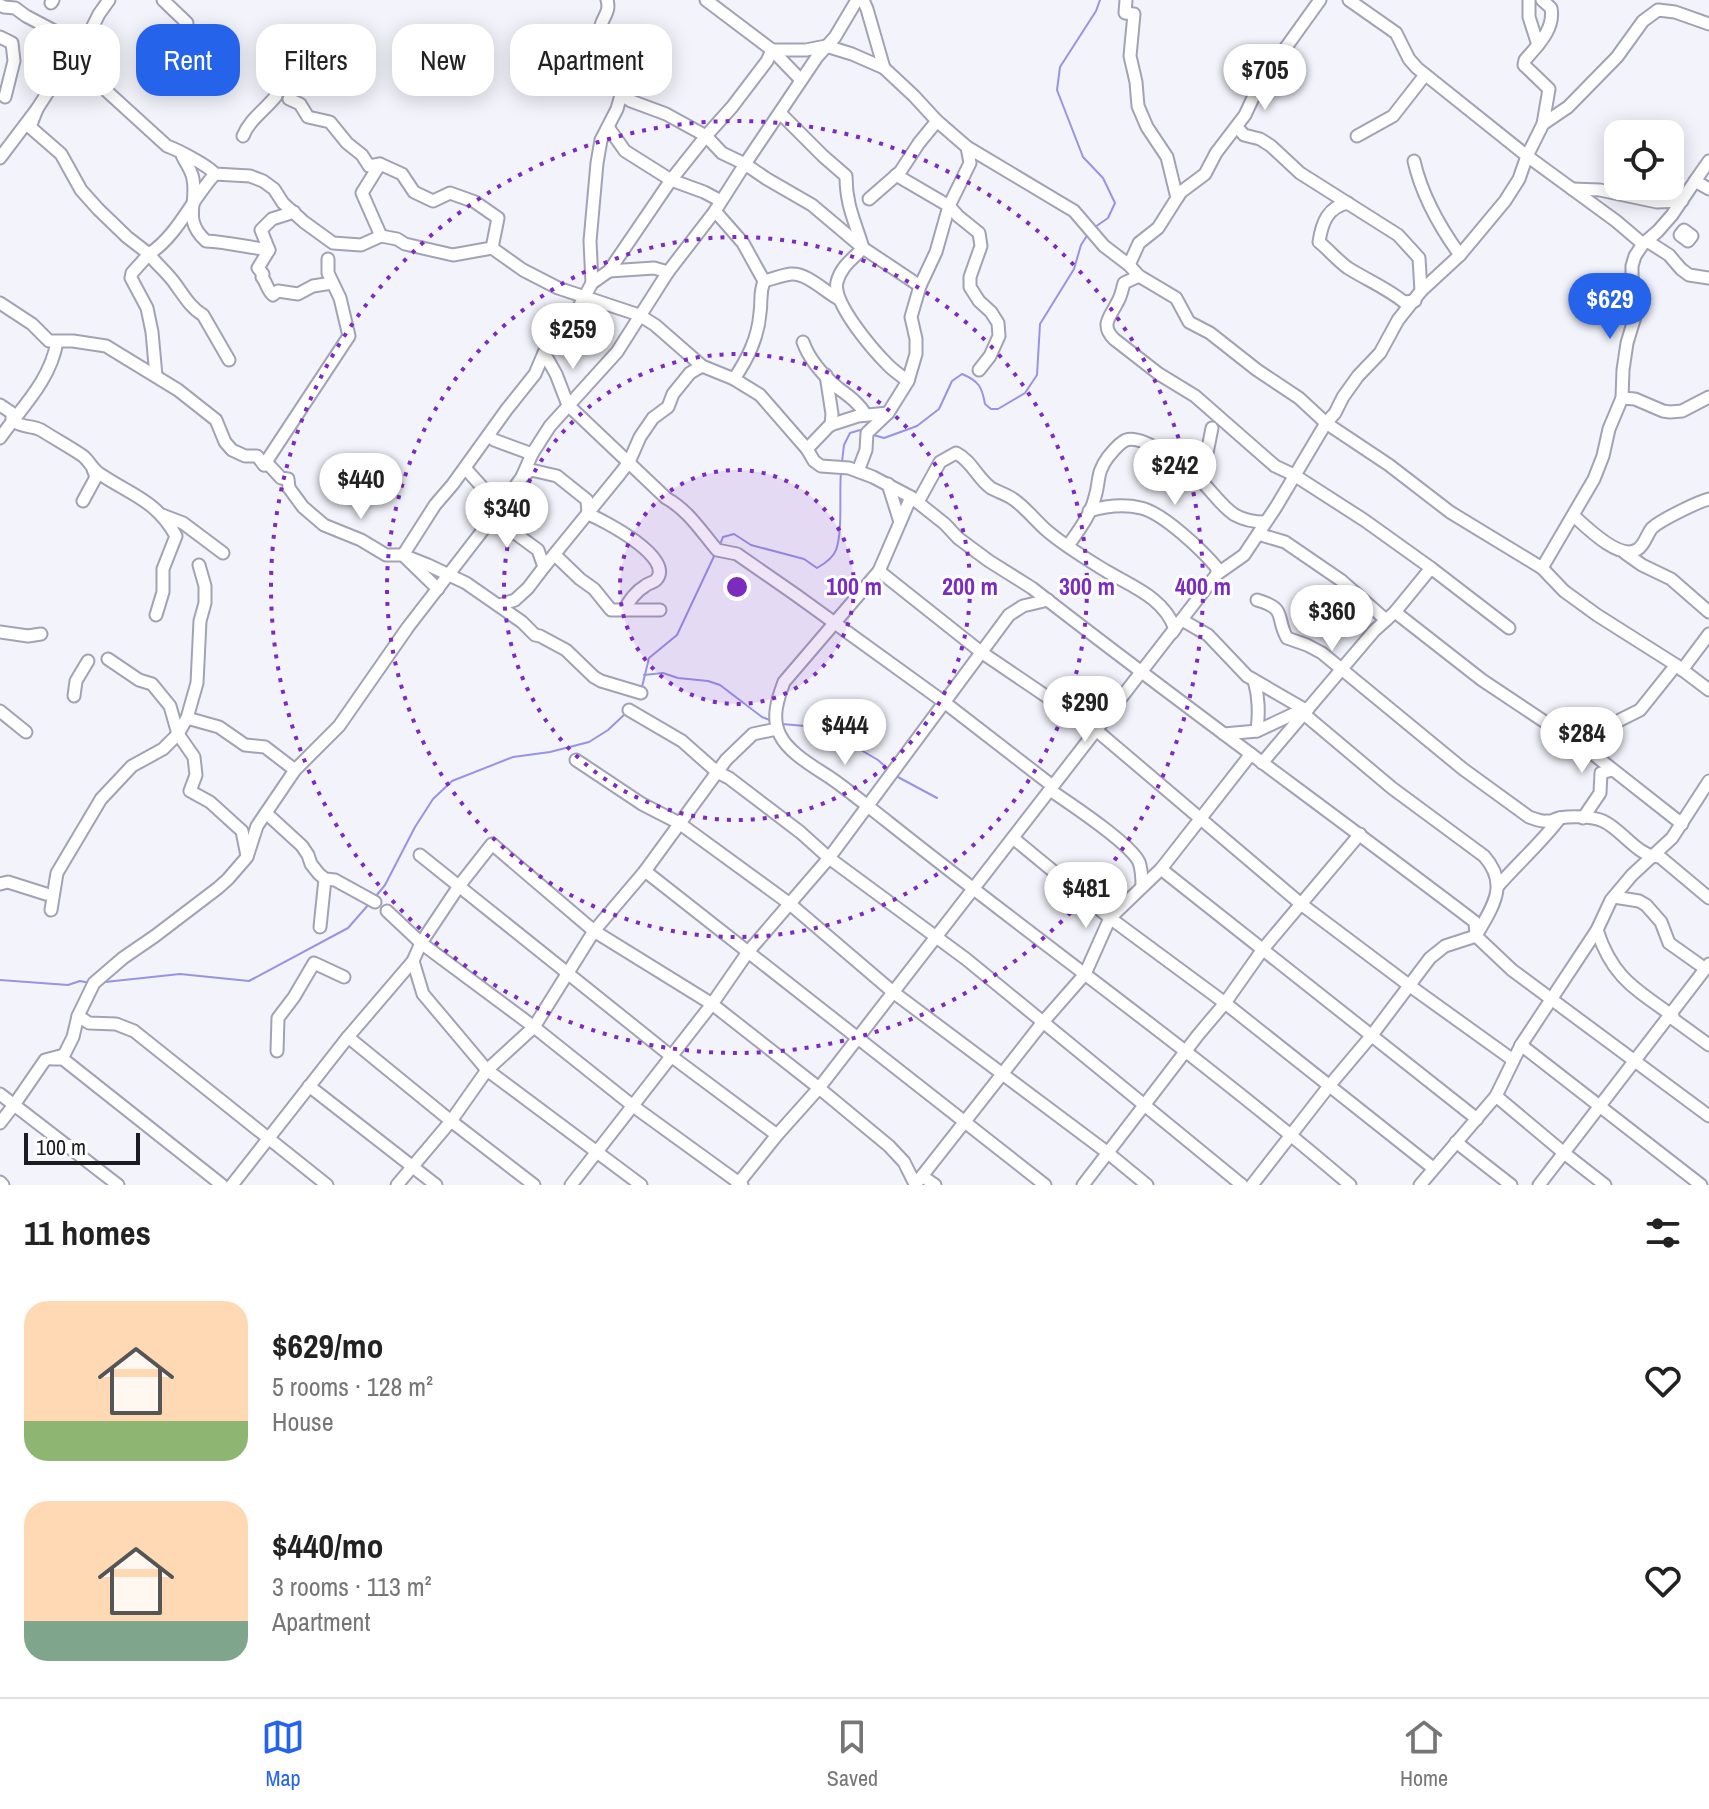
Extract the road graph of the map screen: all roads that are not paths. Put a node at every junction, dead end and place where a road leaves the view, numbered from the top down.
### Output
1 (109, 0) edge
2 (163, 0) edge
3 (607, 0) edge
4 (706, 0) edge
5 (1126, 0) edge
6 (1320, 0) edge
7 (1349, 0) edge
8 (1529, 0) edge
9 (1542, 0) edge
10 (856, 1) edge
11 (0, 5) edge
12 (1660, 5) edge
13 (187, 23) dead end
14 (38, 24) edge
15 (93, 24) edge
16 (602, 24) edge
17 (1709, 24) edge
18 (0, 37) edge
19 (1538, 45) junction
20 (826, 46) junction
21 (772, 50) junction
22 (884, 68) junction
23 (1425, 75) junction
24 (801, 80) junction
25 (45, 96) edge
26 (112, 96) edge
27 (276, 96) dead end
28 (621, 96) edge
29 (623, 96) edge
30 (5, 97) dead end
31 (289, 99) dead end
32 (37, 109) junction
33 (780, 113) junction
34 (937, 121) junction
35 (1543, 124) junction
36 (608, 127) junction
37 (1237, 127) junction
38 (243, 136) dead end
39 (706, 136) junction
40 (1357, 136) dead end
41 (967, 147) junction
42 (179, 151) junction
43 (1527, 156) junction
44 (0, 158) edge
45 (1414, 161) dead end
46 (1709, 161) edge
47 (380, 164) junction
48 (745, 164) junction
49 (215, 174) junction
50 (896, 175) junction
51 (671, 180) junction
52 (1695, 181) junction
53 (1571, 189) junction
54 (1709, 189) edge
55 (1177, 198) junction
56 (869, 199) dead end
57 (1682, 201) junction
58 (1348, 203) junction
59 (193, 204) junction
60 (718, 206) junction
61 (949, 206) junction
62 (294, 212) junction
63 (381, 236) junction
64 (1645, 242) junction
65 (492, 248) junction
66 (863, 248) junction
67 (269, 250) junction
68 (149, 254) junction
69 (1460, 255) junction
70 (328, 259) dead end
71 (1129, 265) junction
72 (609, 271) junction
73 (668, 272) junction
74 (1139, 276) junction
75 (1709, 278) edge
76 (764, 281) junction
77 (332, 283) junction
78 (592, 283) junction
79 (920, 286) junction
80 (585, 296) junction
81 (1418, 296) junction
82 (839, 299) junction
83 (0, 303) edge
84 (639, 315) junction
85 (57, 342) junction
86 (803, 342) dead end
87 (544, 353) junction
88 (229, 360) dead end
89 (702, 366) junction
90 (979, 370) dead end
91 (826, 375) junction
92 (156, 376) junction
93 (734, 379) junction
94 (908, 381) junction
95 (1709, 397) edge
96 (1622, 398) junction
97 (0, 405) edge
98 (568, 405) junction
99 (888, 413) junction
100 (866, 415) junction
101 (12, 420) junction
102 (1326, 423) junction
103 (831, 425) junction
104 (1212, 428) dead end
105 (489, 436) junction
106 (0, 438) edge
107 (807, 449) junction
108 (532, 454) junction
109 (629, 462) junction
110 (90, 463) junction
111 (264, 465) junction
112 (465, 468) junction
113 (858, 471) junction
114 (1194, 475) junction
115 (1294, 475) junction
116 (522, 477) junction
117 (888, 484) junction
118 (914, 499) junction
119 (1709, 499) edge
120 (83, 501) dead end
121 (1089, 511) junction
122 (496, 512) junction
123 (588, 514) junction
124 (161, 515) junction
125 (1574, 516) junction
126 (900, 522) junction
127 (1265, 522) junction
128 (1258, 534) junction
129 (1068, 546) junction
130 (223, 553) dead end
131 (1625, 553) junction
132 (403, 555) junction
133 (555, 555) junction
134 (199, 565) dead end
135 (544, 567) junction
136 (1431, 568) junction
137 (1542, 568) junction
138 (879, 571) junction
139 (1217, 574) junction
140 (448, 575) junction
141 (438, 589) junction
142 (1048, 600) junction
143 (1257, 600) dead end
144 (500, 605) junction
145 (624, 610) junction
146 (660, 610) dead end
147 (1709, 612) edge
148 (156, 615) dead end
149 (1391, 616) junction
150 (1182, 620) junction
151 (835, 623) junction
152 (1509, 628) dead end
153 (0, 632) edge
154 (41, 634) dead end
155 (1709, 634) edge
156 (1168, 638) junction
157 (981, 652) junction
158 (108, 659) dead end
159 (88, 661) dead end
160 (1342, 668) junction
161 (1679, 668) junction
162 (1142, 671) junction
163 (1254, 680) junction
164 (1709, 690) edge
165 (641, 693) dead end
166 (74, 696) dead end
167 (944, 702) junction
168 (629, 710) dead end
169 (1305, 710) junction
170 (0, 711) edge
171 (187, 718) junction
172 (777, 729) junction
173 (1096, 730) junction
174 (1257, 731) junction
175 (26, 732) dead end
176 (178, 734) junction
177 (1224, 734) junction
178 (1575, 742) junction
179 (1251, 754) junction
180 (576, 760) dead end
181 (1262, 763) junction
182 (295, 770) junction
183 (1612, 770) junction
184 (717, 772) junction
185 (1709, 781) edge
186 (1050, 787) junction
187 (867, 806) junction
188 (266, 813) junction
189 (1561, 818) junction
190 (1583, 818) junction
191 (1201, 819) junction
192 (679, 823) junction
193 (1682, 824) junction
194 (1360, 834) junction
195 (1013, 838) junction
196 (420, 855) dead end
197 (247, 857) junction
198 (1652, 857) junction
199 (829, 858) junction
200 (1161, 869) junction
201 (645, 871) junction
202 (325, 879) junction
203 (0, 884) edge
204 (459, 886) junction
205 (1498, 886) junction
206 (1142, 887) junction
207 (973, 889) junction
208 (46, 894) dead end
209 (1614, 897) junction
210 (1709, 898) edge
211 (375, 902) dead end
212 (790, 904) junction
213 (1301, 904) junction
214 (51, 910) dead end
215 (387, 911) dead end
216 (1110, 918) junction
217 (320, 927) dead end
218 (1597, 930) junction
219 (594, 931) junction
220 (1476, 936) junction
221 (936, 937) junction
222 (421, 943) junction
223 (1263, 949) junction
224 (748, 952) junction
225 (413, 961) junction
226 (1706, 966) edge
227 (567, 974) junction
228 (1085, 974) junction
229 (344, 977) dead end
230 (1410, 986) junction
231 (893, 992) junction
232 (1551, 999) junction
233 (1225, 1003) junction
234 (712, 1004) junction
235 (78, 1016) junction
236 (1671, 1016) junction
237 (1043, 1022) junction
238 (534, 1027) junction
239 (1372, 1035) junction
240 (348, 1037) junction
241 (858, 1037) junction
242 (1521, 1045) junction
243 (1709, 1045) edge
244 (277, 1051) dead end
245 (1185, 1051) junction
246 (671, 1056) junction
247 (45, 1060) junction
248 (1513, 1060) junction
249 (1634, 1061) junction
250 (487, 1070) junction
251 (1002, 1075) junction
252 (309, 1086) junction
253 (1329, 1086) junction
254 (819, 1088) junction
255 (0, 1094) edge
256 (1496, 1096) junction
257 (14, 1105) junction
258 (1145, 1105) junction
259 (633, 1106) junction
260 (1600, 1106) junction
261 (1709, 1116) edge
262 (1477, 1119) junction
263 (451, 1121) junction
264 (0, 1123) edge
265 (965, 1123) junction
266 (777, 1135) junction
267 (1292, 1135) junction
268 (269, 1138) junction
269 (1456, 1142) junction
270 (597, 1151) junction
271 (1108, 1153) junction
272 (1564, 1153) junction
273 (412, 1166) junction
274 (1433, 1168) junction
275 (1709, 1177) edge
276 (917, 1182) edge
277 (739, 1184) edge
278 (118, 1185) edge
279 (222, 1185) edge
280 (232, 1185) edge
281 (327, 1185) edge
282 (397, 1185) edge
283 (436, 1185) edge
284 (534, 1185) edge
285 (571, 1185) edge
286 (641, 1185) edge
287 (935, 1185) edge
288 (1045, 1185) edge
289 (1083, 1185) edge
290 (1147, 1185) edge
291 (1242, 1185) edge
292 (1252, 1185) edge
293 (1350, 1185) edge
294 (1420, 1185) edge
295 (1511, 1185) edge
296 (1539, 1185) edge
297 (1605, 1185) edge
298 (1702, 1185) edge

1 - 15 street
2 - 13 street
3 - 16 street
4 - 21 street
5 - 55 street
6 - 37 street
7 - 23 street
8 - 19 street
9 - 19 street
10 - 20 street
10 - 22 street
11 - 14 street
12 - 17 street
12 - 35 street
18 - 30 street
19 - 35 street
20 - 21 street
20 - 22 street
20 - 24 street
21 - 24 street
21 - 39 street
22 - 34 street
23 - 40 street
23 - 43 street
24 - 33 street
25 - 32 street
26 - 42 street
27 - 38 street
28 - 36 street
29 - 39 street
31 - 47 street
32 - 44 street
32 - 68 street
33 - 48 street
33 - 66 street
34 - 41 street
34 - 50 street
35 - 43 street
36 - 51 street
36 - 78 street
37 - 55 street
37 - 58 street
39 - 48 street
39 - 51 street
41 - 61 street
41 - 71 street
42 - 49 street
42 - 59 street
43 - 53 street
43 - 69 street
45 - 69 street
46 - 52 street
47 - 63 street
47 - 65 street
48 - 60 street
48 - 66 street
49 - 59 street
49 - 62 street
50 - 56 street
50 - 61 street
51 - 60 street
51 - 72 street
52 - 54 street
52 - 57 street
53 - 57 street
53 - 64 street
55 - 71 street
57 - 64 street
58 - 81 street
58 - 81 street
59 - 67 street
59 - 68 street
60 - 73 street
60 - 76 street
61 - 79 street
61 - 90 street
62 - 63 street
62 - 67 street
63 - 65 street
64 - 75 street
64 - 96 street
65 - 80 street
66 - 79 street
66 - 82 street
67 - 77 street
68 - 88 street
68 - 92 street
69 - 81 street
70 - 77 street
71 - 74 street
72 - 73 street
72 - 78 street
73 - 84 street
74 - 102 street
74 - 115 street
76 - 82 street
76 - 93 street
77 - 111 street
78 - 80 street
79 - 94 street
80 - 84 street
80 - 87 street
81 - 102 street
82 - 94 street
83 - 85 street
84 - 89 street
84 - 98 street
85 - 92 street
85 - 101 street
86 - 91 street
87 - 98 street
87 - 105 street
89 - 93 street
89 - 109 street
91 - 100 street
91 - 103 street
92 - 111 street
93 - 107 street
94 - 99 street
95 - 96 street
96 - 125 street
97 - 101 street
98 - 108 street
98 - 109 street
99 - 100 street
99 - 113 street
100 - 103 street
101 - 106 street
101 - 110 street
102 - 115 street
102 - 137 street
103 - 107 street
104 - 114 street
105 - 108 street
105 - 112 street
107 - 113 street
108 - 116 street
109 - 123 street
109 - 151 street
110 - 120 street
110 - 124 street
111 - 132 street
112 - 122 street
112 - 132 street
113 - 117 street
114 - 121 street
114 - 127 street
115 - 127 street
115 - 136 street
116 - 122 street
116 - 123 street
117 - 118 street
117 - 126 street
118 - 126 street
118 - 129 street
118 - 142 street
119 - 131 street
121 - 129 street
121 - 139 street
122 - 135 street
122 - 140 street
123 - 133 street
123 - 145 street
124 - 130 street
124 - 148 street
125 - 131 street
125 - 137 street
126 - 138 street
127 - 128 street
128 - 139 street
128 - 149 street
129 - 156 street
131 - 147 street
132 - 140 street
132 - 141 street
133 - 135 street
133 - 145 street
134 - 171 street
135 - 144 street
136 - 149 street
136 - 152 street
137 - 161 street
138 - 151 street
138 - 157 street
139 - 150 street
140 - 141 street
140 - 144 street
141 - 182 street
142 - 157 street
142 - 162 street
143 - 160 street
144 - 165 street
145 - 146 street
149 - 160 street
149 - 178 street
150 - 156 street
150 - 163 street
151 - 167 street
151 - 172 street
153 - 154 street
155 - 161 street
156 - 162 street
157 - 167 street
157 - 173 street
158 - 176 street
159 - 166 street
160 - 169 street
160 - 189 street
161 - 164 street
161 - 178 street
162 - 173 street
162 - 177 street
163 - 169 street
163 - 174 street
167 - 186 street
167 - 187 street
168 - 184 street
169 - 174 street
169 - 181 street
169 - 205 street
170 - 175 street
171 - 176 street
171 - 182 street
172 - 184 street
172 - 187 street
173 - 186 street
173 - 191 street
174 - 177 street
176 - 197 street
176 - 214 street
177 - 179 street
178 - 183 street
179 - 181 street
179 - 191 street
180 - 192 street
181 - 194 street
182 - 188 street
183 - 190 street
183 - 193 street
184 - 192 street
184 - 199 street
185 - 193 street
186 - 195 street
186 - 206 street
187 - 199 street
187 - 207 street
188 - 197 street
188 - 202 street
189 - 190 street
189 - 205 street
190 - 198 street
191 - 200 street
191 - 213 street
192 - 201 street
192 - 212 street
193 - 198 street
194 - 213 street
194 - 220 street
195 - 207 street
195 - 216 street
196 - 204 street
197 - 235 street
198 - 209 street
198 - 210 street
199 - 212 street
199 - 221 street
200 - 206 street
200 - 223 street
201 - 219 street
201 - 224 street
202 - 211 street
202 - 217 street
203 - 208 street
204 - 219 street
204 - 222 street
204 - 227 street
205 - 220 street
206 - 216 street
207 - 221 street
207 - 228 street
209 - 218 street
209 - 226 street
212 - 224 street
212 - 231 street
213 - 223 street
213 - 230 street
215 - 222 street
216 - 228 street
216 - 233 street
218 - 232 street
218 - 236 street
219 - 227 street
219 - 234 street
220 - 230 street
220 - 232 street
221 - 231 street
221 - 237 street
222 - 225 street
222 - 238 street
223 - 233 street
223 - 239 street
224 - 234 street
224 - 241 street
225 - 240 street
225 - 250 street
226 - 236 street
227 - 238 street
227 - 246 street
228 - 237 street
228 - 245 street
229 - 244 street
230 - 239 street
230 - 248 street
231 - 241 street
231 - 251 street
232 - 242 street
232 - 249 street
233 - 245 street
233 - 253 street
234 - 246 street
234 - 254 street
235 - 247 street
235 - 268 street
236 - 243 street
236 - 249 street
237 - 251 street
237 - 258 street
238 - 250 street
238 - 259 street
239 - 253 street
239 - 262 street
240 - 252 street
240 - 263 street
241 - 254 street
241 - 265 street
242 - 248 street
242 - 260 street
245 - 258 street
245 - 267 street
246 - 259 street
246 - 266 street
247 - 257 street
247 - 279 street
248 - 256 street
249 - 260 street
249 - 261 street
250 - 263 street
250 - 270 street
251 - 265 street
251 - 271 street
252 - 268 street
252 - 273 street
253 - 267 street
253 - 274 street
254 - 266 street
254 - 276 street
255 - 257 street
256 - 262 street
256 - 272 street
257 - 264 street
257 - 278 street
258 - 271 street
258 - 291 street
259 - 270 street
259 - 277 street
260 - 272 street
260 - 298 street
262 - 269 street
263 - 273 street
263 - 284 street
265 - 276 street
265 - 288 street
266 - 277 street
267 - 292 street
267 - 293 street
268 - 280 street
268 - 281 street
269 - 274 street
269 - 295 street
270 - 285 street
270 - 286 street
271 - 289 street
271 - 290 street
272 - 296 street
272 - 297 street
273 - 282 street
273 - 283 street
274 - 294 street
275 - 298 street
276 - 287 street

